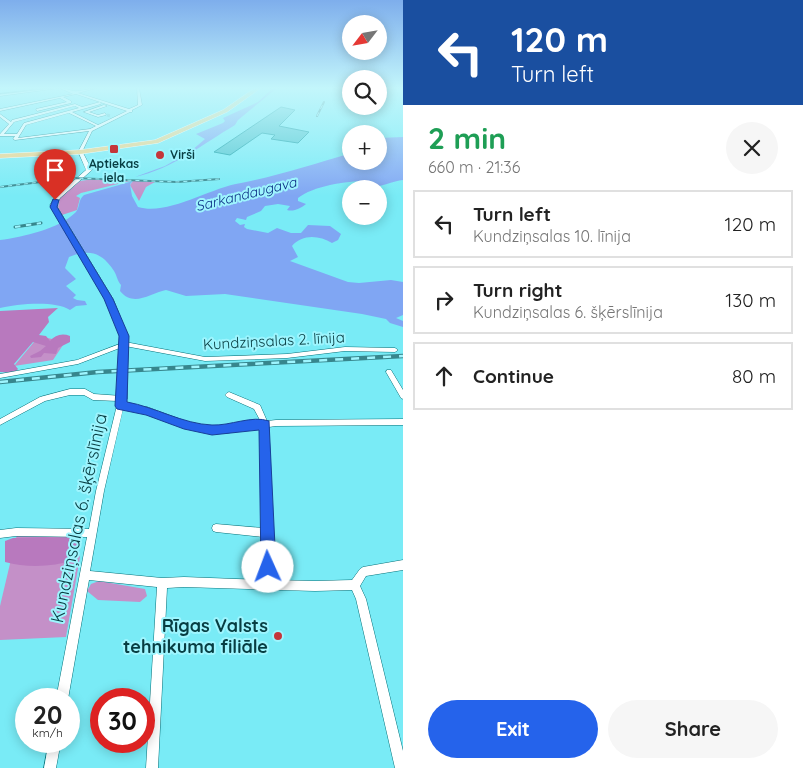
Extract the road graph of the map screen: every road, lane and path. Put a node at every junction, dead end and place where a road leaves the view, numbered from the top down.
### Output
1 (26, 124) edge
2 (94, 124) edge
3 (103, 124) tunnel mouth
4 (197, 124) edge
5 (98, 126) junction
6 (2, 130) edge
7 (91, 130) junction
8 (16, 137) junction
9 (80, 152) junction
10 (0, 156) edge
11 (58, 216) joint
12 (125, 344) junction
13 (395, 350) dead end
14 (389, 372) dead end
15 (0, 376) edge
16 (229, 395) dead end
17 (403, 396) edge
18 (121, 402) junction
19 (0, 422) edge
20 (403, 422) edge
21 (265, 424) junction
22 (216, 528) dead end
23 (92, 533) junction
24 (267, 533) junction
25 (0, 534) edge
26 (403, 565) edge
27 (85, 575) junction
28 (269, 583) junction
29 (162, 584) junction
30 (355, 586) junction
31 (64, 688) edge
32 (53, 753) edge
33 (50, 768) edge
34 (152, 768) edge
35 (401, 768) edge

1 - 8 street
2 - 5 street
3 - 5 street
4 - 9 main road
5 - 7 street
6 - 8 street
7 - 8 street
7 - 9 street
9 - 10 main road
9 - 11 street
11 - 12 street
12 - 13 street, Kundziņsalas 2. līnija
12 - 15 street
12 - 18 street, Kundziņsalas 6. šķērslīnija
14 - 17 street
16 - 21 street
18 - 19 street
18 - 21 street
18 - 23 street, Kundziņsalas 6. šķērslīnija
20 - 21 street
21 - 24 street
22 - 24 street
23 - 25 street
23 - 27 street, Kundziņsalas 6. šķērslīnija
24 - 28 street
26 - 30 street
27 - 29 street
27 - 31 street, Kundziņsalas 6. šķērslīnija
28 - 29 street
28 - 30 street
29 - 34 street
30 - 35 street
32 - 33 street

